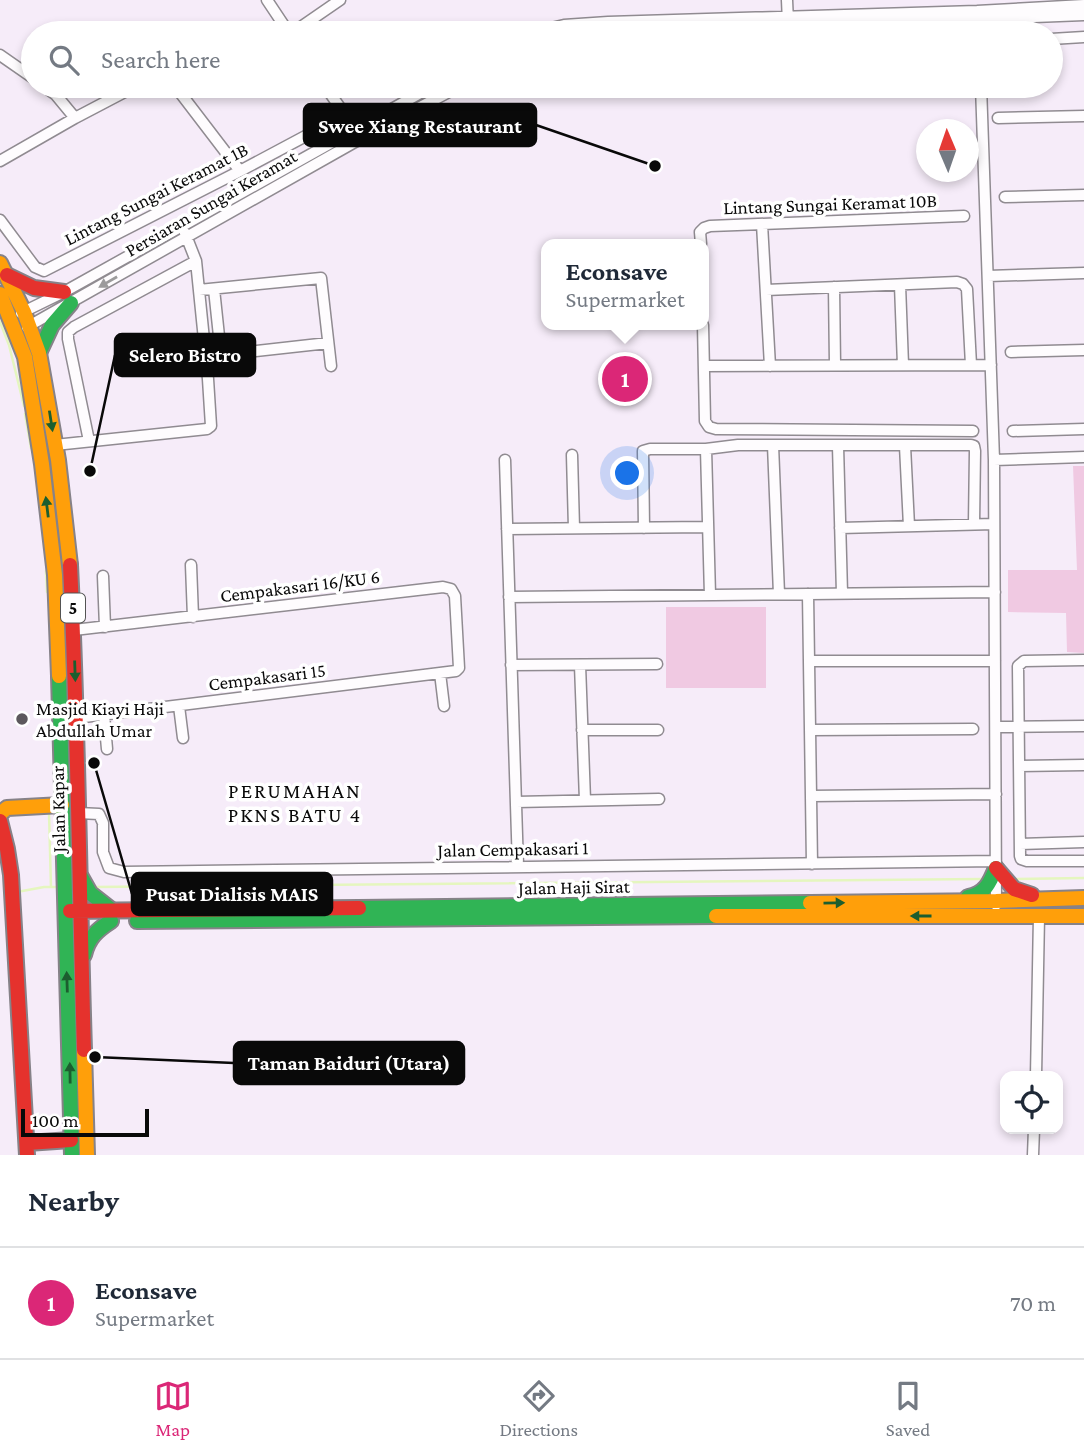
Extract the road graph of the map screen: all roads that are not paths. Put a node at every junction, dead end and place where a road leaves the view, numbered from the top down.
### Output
1 (267, 0) edge
2 (340, 0) edge
3 (787, 0) edge
4 (1084, 5) edge
5 (978, 15) junction
6 (1084, 15) edge
7 (282, 21) edge
8 (309, 21) edge
9 (788, 21) edge
10 (815, 21) edge
11 (978, 21) edge
12 (1084, 37) edge
13 (1063, 38) edge
14 (0, 55) edge
15 (21, 70) edge
16 (58, 98) edge
17 (113, 98) edge
18 (184, 98) edge
19 (333, 98) edge
20 (414, 98) edge
21 (434, 98) edge
22 (981, 98) edge
23 (345, 115) junction
24 (1084, 116) edge
25 (75, 118) junction
26 (998, 118) dead end
27 (358, 133) junction
28 (0, 161) edge
29 (240, 171) junction
30 (1084, 195) edge
31 (1005, 197) dead end
32 (964, 216) dead end
33 (0, 220) edge
34 (762, 224) junction
35 (181, 227) junction
36 (187, 236) junction
37 (701, 239) edge
38 (196, 261) junction
39 (4, 269) edge
40 (1084, 272) edge
41 (988, 276) junction
42 (900, 285) junction
43 (834, 287) junction
44 (214, 289) junction
45 (199, 290) junction
46 (766, 290) junction
47 (0, 294) edge
48 (68, 297) junction
49 (20, 321) junction
50 (703, 330) edge
51 (328, 343) junction
52 (1084, 350) edge
53 (1011, 352) dead end
54 (39, 353) junction
55 (835, 365) junction
56 (903, 365) junction
57 (971, 365) junction
58 (991, 365) junction
59 (331, 366) dead end
60 (704, 366) junction
61 (770, 366) junction
62 (1084, 429) edge
63 (973, 431) dead end
64 (1013, 431) dead end
65 (89, 441) junction
66 (55, 445) junction
67 (774, 445) junction
68 (838, 446) junction
69 (905, 446) junction
70 (706, 449) junction
71 (572, 455) dead end
72 (1084, 457) edge
73 (505, 460) dead end
74 (994, 460) junction
75 (974, 524) junction
76 (994, 524) junction
77 (909, 526) junction
78 (707, 527) junction
79 (574, 528) junction
80 (645, 528) junction
81 (840, 528) junction
82 (507, 529) junction
83 (191, 565) dead end
84 (103, 576) dead end
85 (995, 592) junction
86 (842, 593) junction
87 (779, 594) junction
88 (808, 594) junction
89 (710, 595) junction
90 (509, 597) junction
91 (193, 617) junction
92 (105, 627) junction
93 (74, 630) junction
94 (1084, 660) edge
95 (809, 661) junction
96 (995, 661) junction
97 (657, 664) dead end
98 (580, 665) junction
99 (512, 666) junction
100 (459, 668) joint
101 (440, 673) junction
102 (178, 705) junction
103 (444, 706) dead end
104 (104, 715) junction
105 (76, 718) junction
106 (1084, 726) edge
107 (996, 727) junction
108 (1018, 727) junction
109 (973, 729) dead end
110 (582, 730) junction
111 (658, 730) dead end
112 (810, 730) junction
113 (183, 738) dead end
114 (107, 749) dead end
115 (1084, 765) edge
116 (1019, 766) junction
117 (996, 794) junction
118 (811, 796) junction
119 (659, 799) dead end
120 (585, 800) junction
121 (516, 802) junction
122 (62, 805) junction
123 (78, 813) junction
124 (0, 814) edge
125 (0, 821) edge
126 (1084, 842) edge
127 (1020, 844) junction
128 (1084, 860) edge
129 (812, 864) junction
130 (996, 864) junction
131 (518, 867) junction
132 (75, 895) junction
133 (1084, 898) edge
134 (893, 902) junction
135 (996, 909) junction
136 (112, 916) junction
137 (1039, 916) junction
138 (1084, 916) edge
139 (81, 968) junction
140 (69, 1042) junction
141 (84, 1042) junction
142 (1036, 1071) edge
143 (1034, 1134) edge
144 (67, 1145) edge
145 (32, 1147) edge
146 (87, 1155) edge
147 (1033, 1155) edge

1 - 7 street
2 - 8 street
3 - 9 street
4 - 5 street
5 - 6 street
5 - 10 street
5 - 11 street
12 - 13 street
14 - 15 street
16 - 25 street
17 - 25 street
18 - 29 street
19 - 23 street
20 - 27 street, Persiaran Sungai Keramat
21 - 27 street, Persiaran Sungai Keramat
22 - 41 street
23 - 27 street
23 - 29 street, Lintang Sungai Keramat 1B
24 - 26 street
25 - 28 street
27 - 35 street, Persiaran Sungai Keramat
27 - 36 street, Persiaran Sungai Keramat
29 - 33 street, Lintang Sungai Keramat 1B
30 - 31 street
32 - 34 street, Lintang Sungai Keramat 10B
34 - 37 street, Lintang Sungai Keramat 10B
34 - 46 street
35 - 36 street
35 - 48 street, Persiaran Sungai Keramat
36 - 38 street
36 -> 48 street, Persiaran Sungai Keramat
38 - 45 street
38 - 65 street
39 - 48 main road
39 - 49 main road, Jalan Kapar / 5
40 - 41 street
41 - 58 street
42 - 43 street
42 - 56 street
42 - 57 street
43 - 46 street
43 - 55 street
44 - 45 street
44 - 51 street
44 - 51 street
45 - 65 street
46 - 61 street
47 - 49 main road, Jalan Kapar / 5
48 - 49 street, Persiaran Sungai Keramat
48 - 54 main road
49 - 54 main road, Jalan Kapar / 5
122 -> 49 main road, Jalan Kapar / 5
50 - 60 street
51 - 59 street
52 - 53 street
54 -> 66 main road, Jalan Kapar / 5
55 - 56 street
55 - 61 street
56 - 57 street
57 - 58 street
58 - 74 street
60 - 61 street
60 - 63 street
62 - 64 street
65 - 66 street
66 - 93 main road, Jalan Kapar / 5
67 - 68 street
67 - 70 street
67 - 87 street
68 - 69 street
68 - 81 street
69 - 75 street
69 - 77 street
70 - 78 street
70 - 80 street
71 - 79 street
72 - 74 street
73 - 82 street
74 - 76 street
75 - 76 street
75 - 77 street
76 - 85 street
77 - 81 street
78 - 80 street
78 - 89 street
79 - 80 street
79 - 82 street
81 - 86 street
82 - 90 street
83 - 91 street
84 - 92 street
85 - 86 street
85 - 96 street
86 - 88 street
87 - 88 street
87 - 89 street
88 - 95 street
89 - 90 street
90 - 99 street
91 - 92 street, Cempakasari 16/KU 6
91 - 100 street, Cempakasari 16/KU 6
92 - 93 street, Cempakasari 16/KU 6
93 -> 105 main road, Jalan Kapar / 5
94 - 108 street
95 - 96 street
95 - 112 street
96 - 107 street
97 - 98 street
98 - 99 street
98 - 110 street
99 - 121 street
100 - 101 street, Cempakasari 15
101 - 102 street, Cempakasari 15
101 - 103 street
102 - 104 street, Cempakasari 15
102 - 113 street
104 - 105 street, Cempakasari 15
104 - 114 street
105 - 123 main road, Jalan Kapar / 5
106 - 108 street
107 - 108 street
107 - 117 street
108 - 116 street
109 - 112 street
110 - 111 street
110 - 120 street
112 - 118 street
115 - 116 street
116 - 127 street
117 - 118 street
117 - 130 street
118 - 129 street
119 - 120 street
120 - 121 street
121 - 131 street
122 - 124 main road
122 - 132 main road, Jalan Kapar / 5
123 - 131 street, Jalan Cempakasari 1
123 - 132 main road, Jalan Kapar / 5
125 - 145 main road
126 - 127 street
127 - 128 street
129 - 130 street, Jalan Cempakasari 1
129 - 131 street, Jalan Cempakasari 1
130 - 133 main road
130 - 134 main road
130 - 135 street
132 - 136 main road, Jalan Haji Sirat
132 - 139 main road, Jalan Kapar / 5
140 -> 132 main road, Jalan Kapar / 5
133 - 135 main road, Jalan Haji Sirat
134 - 135 main road, Jalan Haji Sirat
136 -> 134 main road, Jalan Haji Sirat
135 -> 136 main road, Jalan Haji Sirat
135 - 137 main road, Jalan Haji Sirat
136 - 139 main road
137 - 138 main road, Jalan Haji Sirat
137 - 142 street
139 - 141 main road, Jalan Kapar / 5
140 - 141 main road
144 -> 140 main road, Jalan Kapar / 5
141 - 146 main road, Jalan Kapar / 5
143 - 147 street
144 - 145 main road

